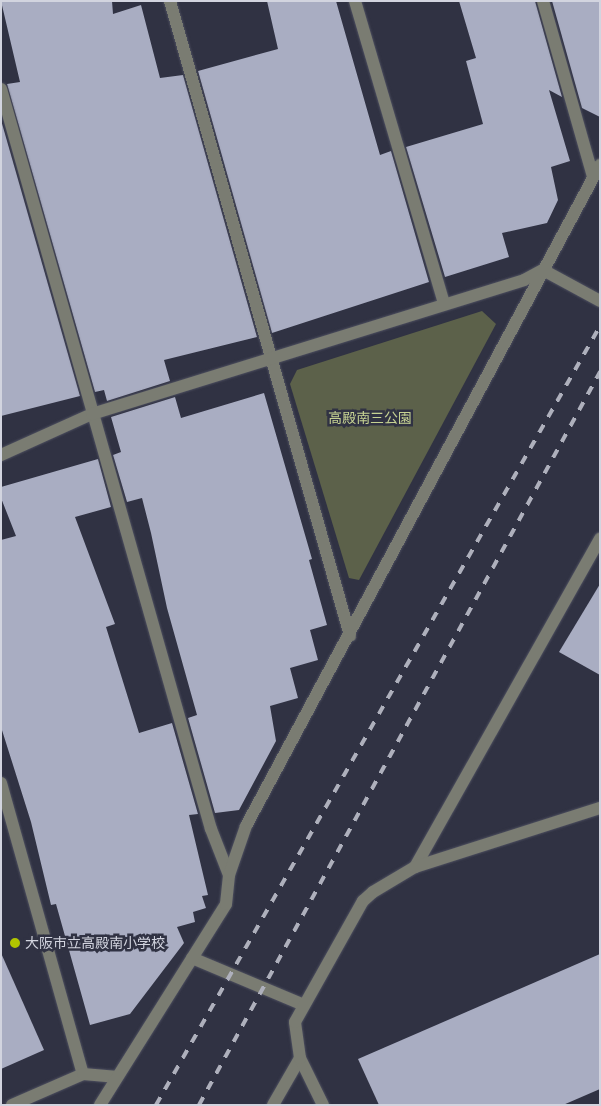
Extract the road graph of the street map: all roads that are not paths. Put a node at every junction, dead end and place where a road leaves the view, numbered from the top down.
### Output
1 (170, 1) edge
2 (355, 1) edge
3 (543, 1) edge
4 (1, 89) edge
5 (600, 165) edge
6 (594, 177) junction
7 (543, 270) junction
8 (600, 300) edge
9 (444, 304) junction
10 (270, 357) junction
11 (92, 414) junction
12 (1, 454) edge
13 (600, 539) edge
14 (350, 636) junction
15 (1, 783) edge
16 (600, 808) edge
17 (416, 866) junction
18 (229, 876) junction
19 (192, 958) junction
20 (304, 1005) junction
21 (300, 1058) junction
22 (83, 1074) junction
23 (115, 1077) junction
24 (12, 1105) edge
25 (100, 1105) edge
26 (273, 1105) edge
27 (323, 1105) edge

1 - 10 street
2 - 9 street
3 - 6 street
4 - 11 street
5 - 6 street
6 - 7 street
7 - 8 street
7 - 9 street
7 - 14 street
9 - 10 street
10 - 11 street
10 - 14 street
11 - 12 street
11 - 18 street
13 - 17 street
14 - 18 street
15 - 22 street
16 - 17 street
17 - 20 street
18 - 19 street
19 - 20 street
19 - 23 street
20 - 21 street
21 - 26 street
21 - 27 street
22 - 23 street
22 - 24 street
23 - 25 street

